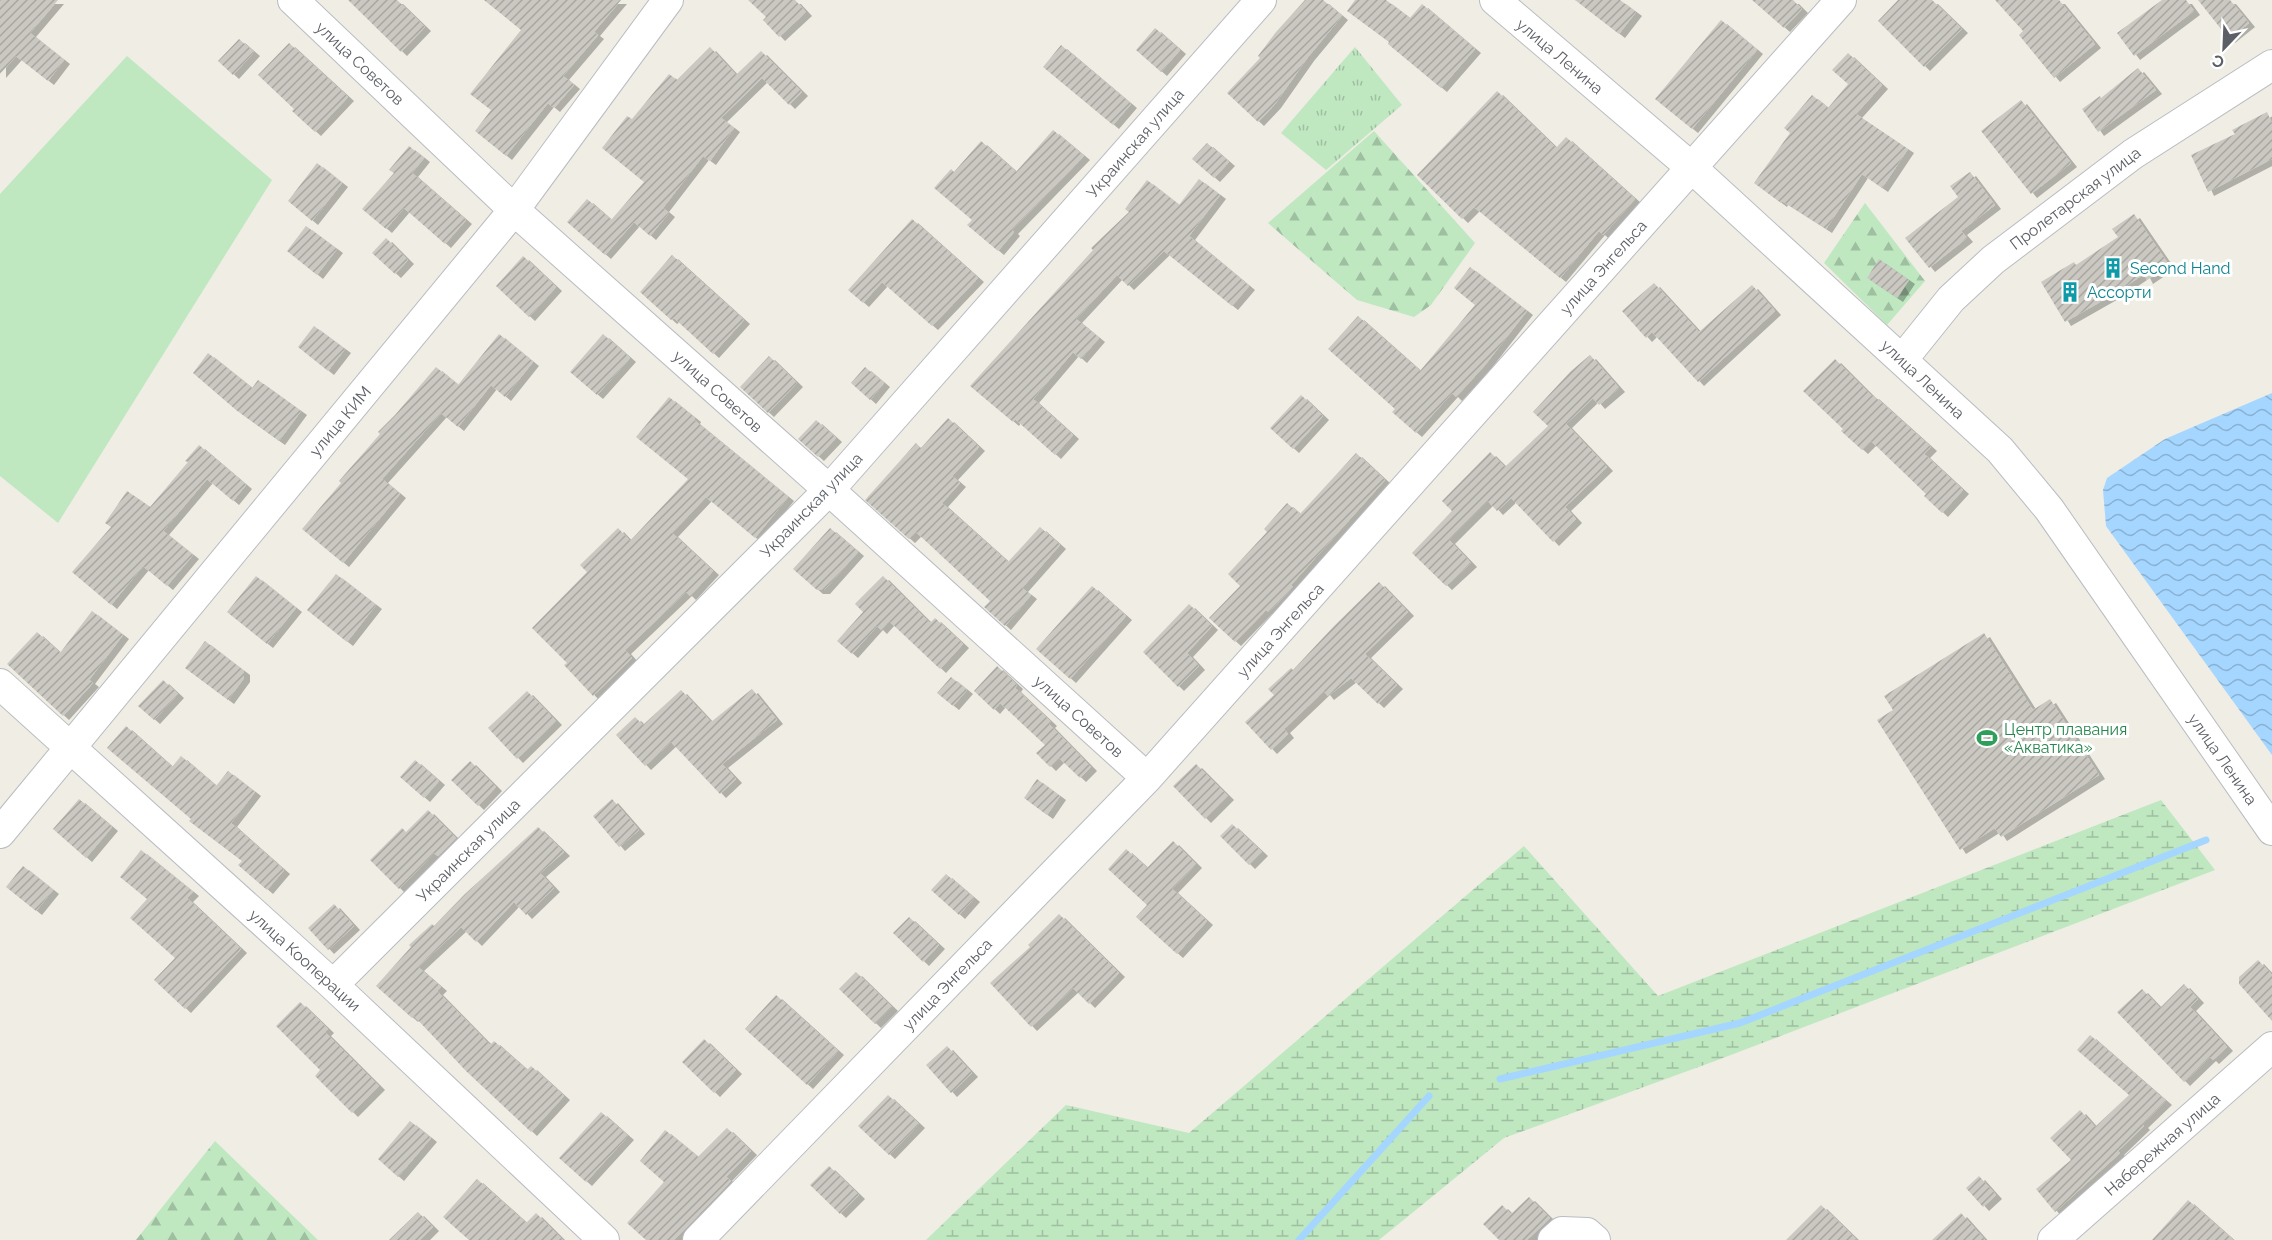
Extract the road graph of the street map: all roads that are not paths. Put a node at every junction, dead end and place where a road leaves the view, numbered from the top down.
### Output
1 (293, 0) edge
2 (668, 0) edge
3 (1261, 0) edge
4 (1495, 0) edge
5 (1841, 0) edge
6 (2272, 65) edge
7 (1692, 168) junction
8 (514, 210) junction
9 (1902, 360) junction
10 (829, 490) junction
11 (0, 684) edge
12 (70, 747) junction
13 (1147, 778) junction
14 (2272, 830) edge
15 (0, 833) edge
16 (333, 985) junction
17 (2272, 1047) edge
18 (604, 1240) edge
19 (698, 1240) edge
20 (1553, 1240) edge
21 (1596, 1240) edge
22 (2053, 1240) edge

1 - 8 street, улица Советов
2 - 8 street, улица КИМ
3 - 10 street, Украинская улица
4 - 7 street, улица Ленина
5 - 7 street, улица Энгельса
6 - 9 street, Пролетарская улица
7 - 9 street, улица Ленина
7 - 13 street, улица Энгельса
8 - 10 street, улица Советов
8 - 12 street, улица КИМ
9 - 14 street, улица Ленина
10 - 13 street, улица Советов
10 - 16 street, Украинская улица
11 - 12 street, улица Кооперации
12 - 15 street, улица КИМ
12 - 16 street, улица Кооперации
13 - 19 street, улица Энгельса
16 - 18 street, улица Кооперации
17 - 22 street, Набережная улица
20 - 21 street

